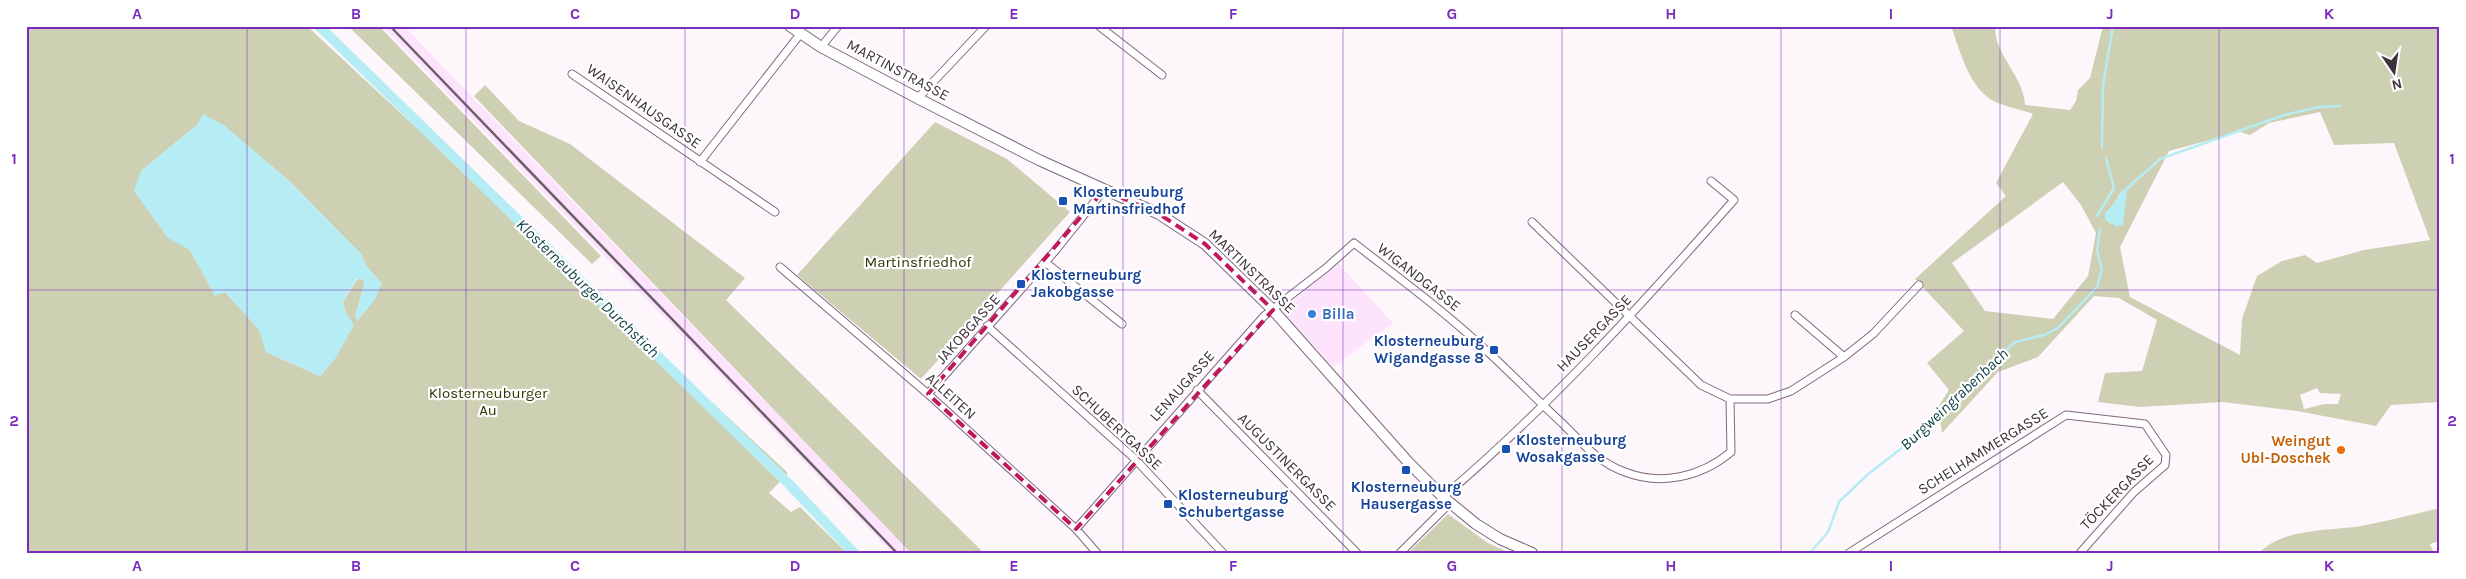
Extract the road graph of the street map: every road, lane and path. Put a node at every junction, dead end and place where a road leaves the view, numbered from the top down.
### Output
1 (790, 26) edge
2 (838, 26) edge
3 (986, 26) edge
4 (1099, 26) edge
5 (801, 33) junction
6 (822, 47) junction
7 (572, 74) dead end
8 (1162, 75) dead end
9 (918, 98) junction
10 (700, 162) junction
11 (1711, 181) dead end
12 (1104, 190) junction
13 (775, 212) dead end
14 (1532, 222) dead end
15 (1044, 262) junction
16 (780, 267) dead end
17 (1919, 286) dead end
18 (1273, 310) junction
19 (1795, 315) dead end
20 (1629, 318) junction
21 (1122, 324) dead end
22 (987, 326) junction
23 (1844, 357) junction
24 (1197, 390) junction
25 (928, 394) junction
26 (1730, 400) junction
27 (1543, 405) junction
28 (2144, 424) joint
29 (1135, 460) junction
30 (1446, 500) junction
31 (1076, 529) junction
32 (1097, 553) edge
33 (1223, 553) edge
34 (1357, 553) edge
35 (1400, 553) edge
36 (1532, 553) edge
37 (1849, 553) edge
38 (2080, 553) edge

1 - 5 main road, MARTINSTRASSE
2 - 6 street
3 - 9 street
4 - 8 street
5 - 6 main road, MARTINSTRASSE
5 - 10 street, WAISENHAUSGASSE
6 - 9 main road, MARTINSTRASSE
7 - 10 street, WAISENHAUSGASSE
9 - 12 main road, MARTINSTRASSE
10 - 13 street, WAISENHAUSGASSE
11 - 20 street, HAUSERGASSE
12 - 15 street, JAKOBGASSE
12 - 18 main road, MARTINSTRASSE
14 - 20 street
15 - 21 street
15 - 22 street, JAKOBGASSE
16 - 25 street, ALLEITEN
17 - 23 street
18 - 24 street, LENAUGASSE
18 - 27 street, WIGANDGASSE
18 - 30 main road, MARTINSTRASSE
19 - 23 street
20 - 26 street
20 - 27 street, HAUSERGASSE
22 - 25 street, JAKOBGASSE
22 - 29 street, SCHUBERTGASSE
23 - 26 street
24 - 29 street, LENAUGASSE
24 - 34 street, AUGUSTINERGASSE
25 - 31 street, ALLEITEN
26 - 27 street
27 - 30 street, HAUSERGASSE
28 - 37 street, SCHELHAMMERGASSE
28 - 38 street, TÖCKERGASSE
29 - 31 street, LENAUGASSE
29 - 33 street, SCHUBERTGASSE
30 - 35 street, HAUSERGASSE
30 - 36 main road, MARTINSTRASSE
31 - 32 street, ALLEITEN

